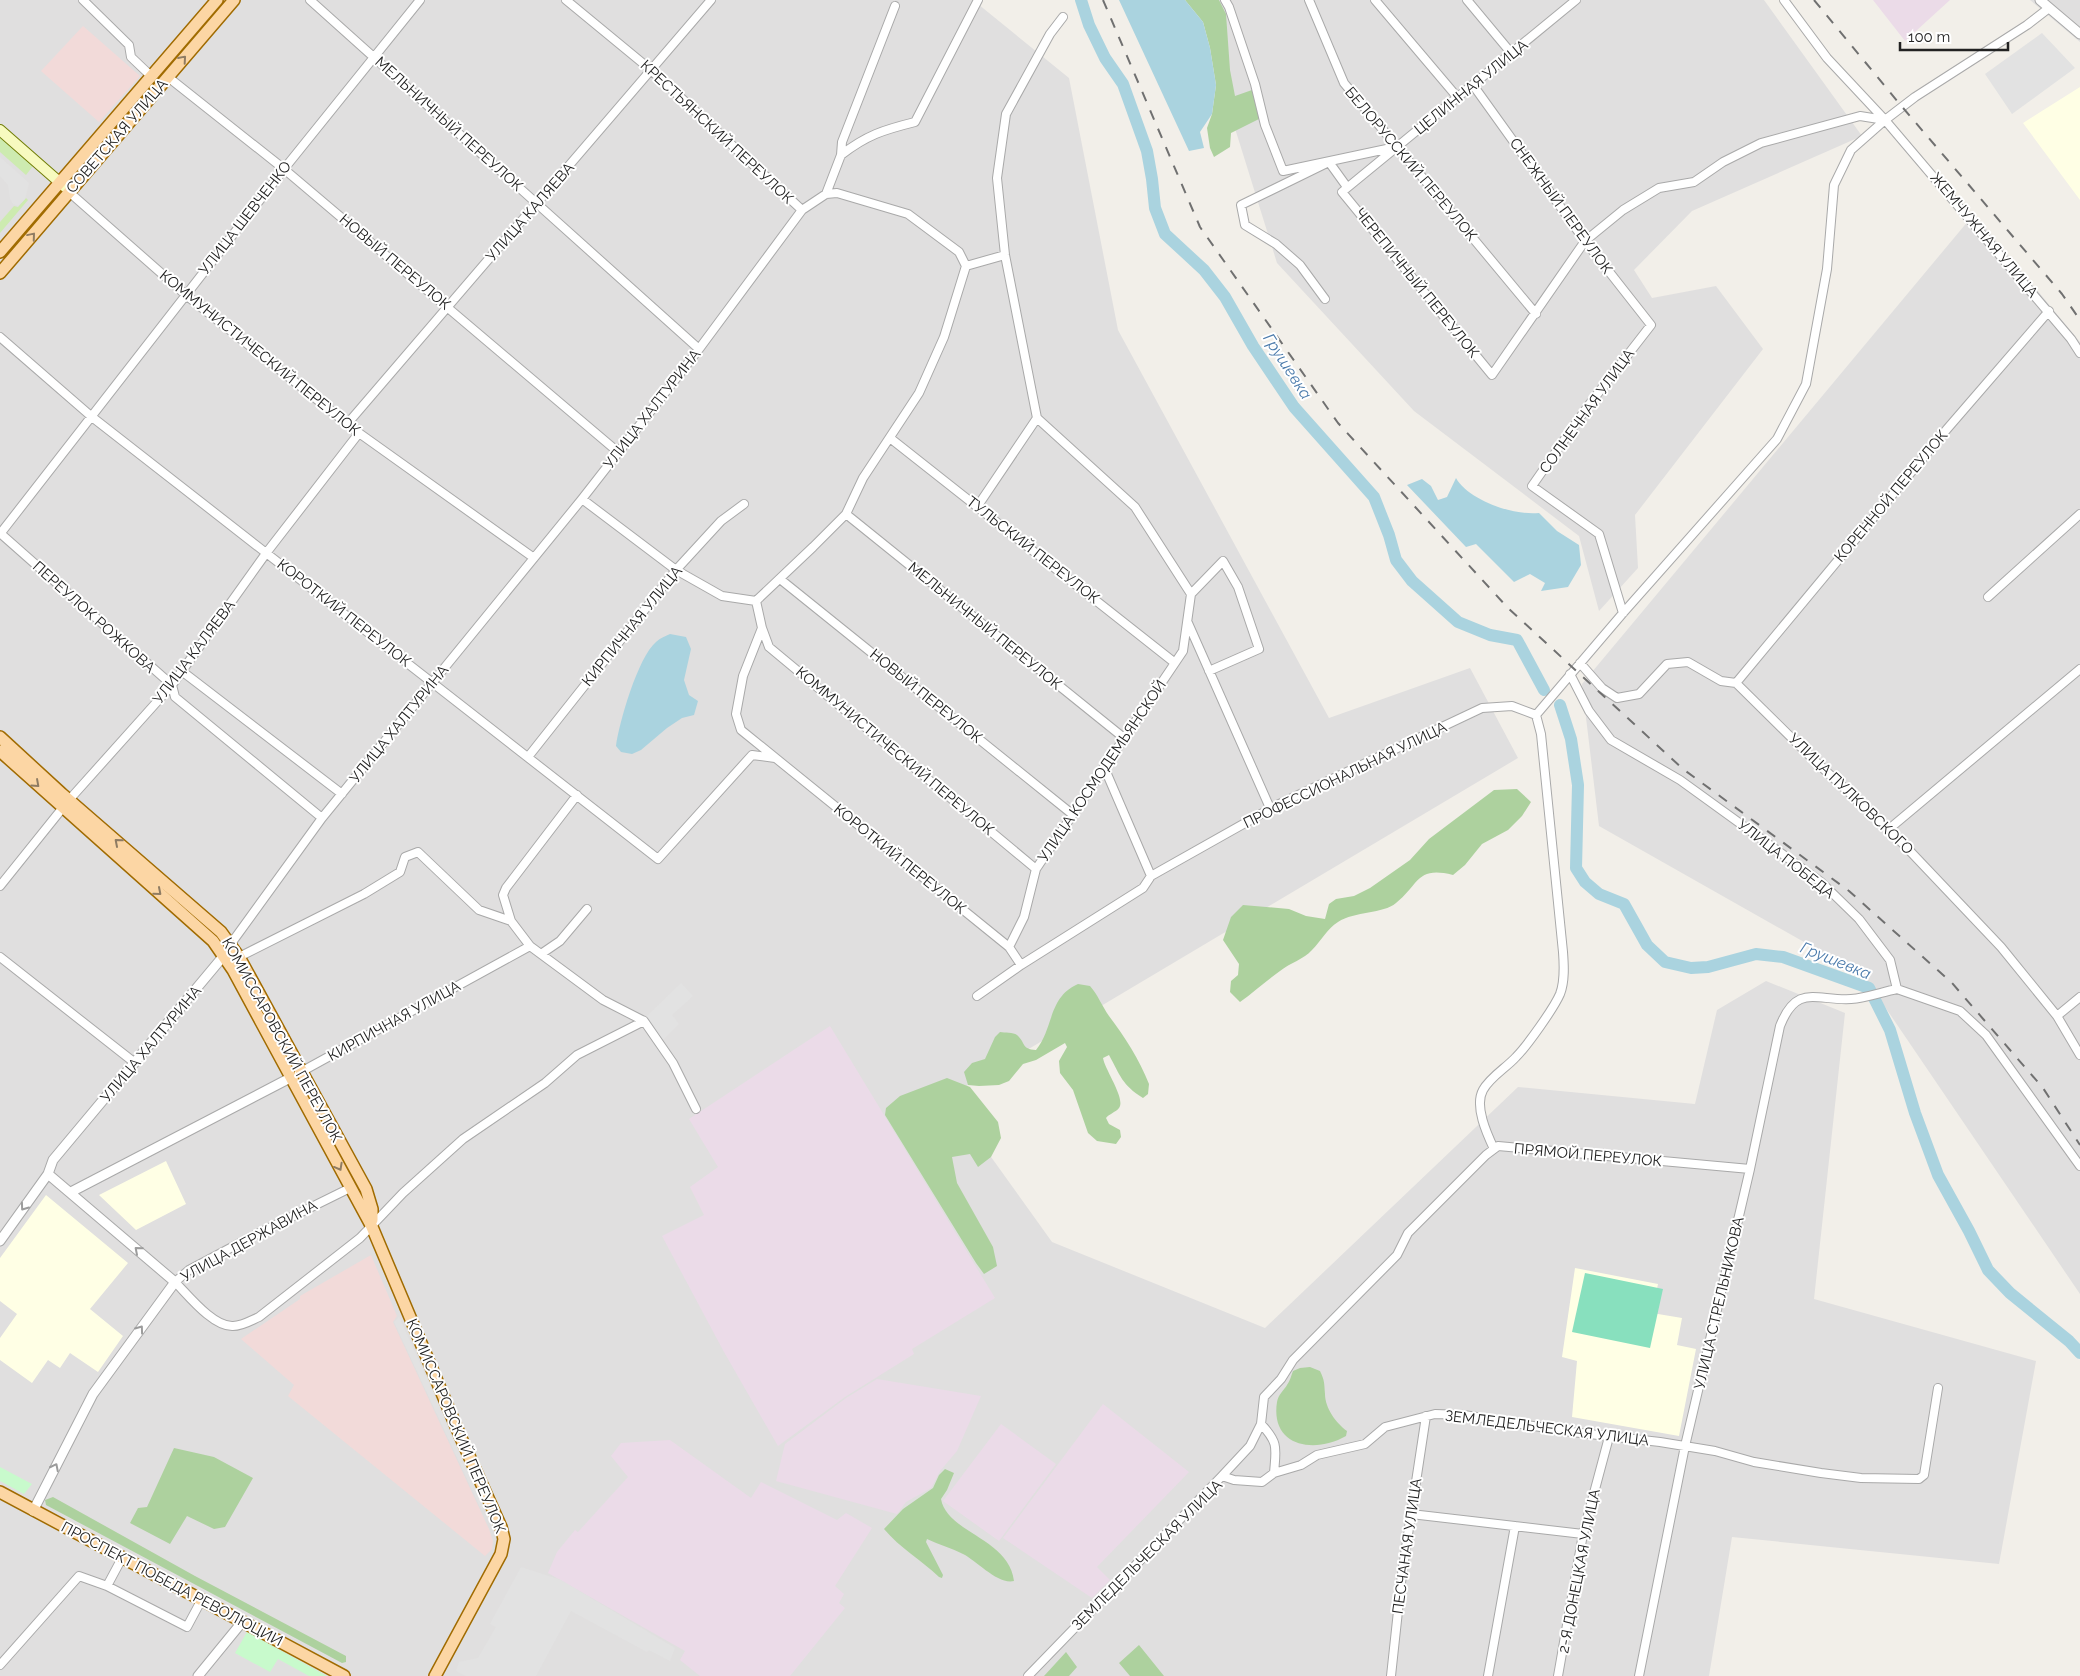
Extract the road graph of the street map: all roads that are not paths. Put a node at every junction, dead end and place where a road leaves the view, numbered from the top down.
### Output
1 (83, 0) edge
2 (217, 0) edge
3 (234, 0) edge
4 (310, 0) edge
5 (420, 0) edge
6 (566, 0) edge
7 (711, 0) edge
8 (978, 0) edge
9 (1225, 0) edge
10 (1309, 0) edge
11 (1375, 0) edge
12 (1467, 0) edge
13 (1575, 0) edge
14 (1784, 0) edge
15 (2040, 0) edge
16 (895, 6) dead end
17 (2049, 8) junction
18 (1063, 18) dead end
19 (2080, 34) edge
20 (1512, 54) junction
21 (374, 57) junction
22 (651, 70) junction
23 (151, 76) junction
24 (168, 77) junction
25 (1473, 86) junction
26 (1458, 98) junction
27 (1885, 120) junction
28 (0, 130) edge
29 (1398, 147) junction
30 (841, 155) junction
31 (1329, 162) junction
32 (284, 169) junction
33 (60, 182) junction
34 (1345, 189) junction
35 (69, 192) junction
36 (826, 194) junction
37 (537, 203) junction
38 (802, 210) junction
39 (1585, 241) junction
40 (0, 252) edge
41 (1006, 255) junction
42 (966, 266) junction
43 (0, 273) edge
44 (186, 295) junction
45 (1325, 299) dead end
46 (448, 307) junction
47 (2049, 311) junction
48 (1536, 314) junction
49 (1651, 326) joint
50 (0, 337) edge
51 (699, 349) junction
52 (2080, 353) edge
53 (92, 417) junction
54 (1037, 418) junction
55 (348, 423) junction
56 (360, 433) junction
57 (890, 438) junction
58 (618, 452) junction
59 (582, 499) junction
60 (744, 504) dead end
61 (977, 507) junction
62 (846, 514) junction
63 (2080, 514) edge
64 (0, 533) edge
65 (267, 552) junction
66 (534, 558) junction
67 (676, 570) junction
68 (780, 579) junction
69 (1191, 594) junction
70 (1988, 597) dead end
71 (756, 601) junction
72 (1623, 612) junction
73 (1187, 622) junction
74 (762, 628) junction
75 (1175, 663) junction
76 (1580, 663) junction
77 (2080, 669) edge
78 (1209, 671) junction
79 (183, 672) junction
80 (1570, 674) junction
81 (433, 682) junction
82 (1736, 684) junction
83 (172, 685) junction
84 (1536, 715) junction
85 (0, 737) edge
86 (1124, 738) junction
87 (0, 751) edge
88 (528, 757) junction
89 (775, 758) junction
90 (1104, 767) junction
91 (342, 794) junction
92 (577, 795) junction
93 (66, 804) junction
94 (1270, 808) junction
95 (1072, 814) junction
96 (322, 818) junction
97 (1889, 829) junction
98 (1036, 869) junction
99 (1151, 876) junction
100 (0, 886) edge
101 (587, 909) dead end
102 (511, 921) junction
103 (230, 944) junction
104 (530, 946) junction
105 (1009, 947) junction
106 (541, 954) junction
107 (0, 957) edge
108 (239, 957) junction
109 (224, 958) junction
110 (1021, 965) junction
111 (1897, 989) junction
112 (977, 996) dead end
113 (2080, 997) edge
114 (2057, 1016) junction
115 (644, 1021) junction
116 (2080, 1055) edge
117 (135, 1063) junction
118 (296, 1075) junction
119 (696, 1110) dead end
120 (1494, 1149) junction
121 (2080, 1166) edge
122 (1750, 1169) junction
123 (48, 1174) junction
124 (350, 1188) junction
125 (71, 1192) junction
126 (372, 1227) junction
127 (0, 1241) edge
128 (175, 1282) junction
129 (1938, 1388) dead end
130 (1426, 1416) junction
131 (1261, 1424) junction
132 (1609, 1436) junction
133 (1685, 1446) junction
134 (1274, 1473) junction
135 (1222, 1476) junction
136 (0, 1492) edge
137 (33, 1511) junction
138 (1411, 1514) junction
139 (1515, 1526) junction
140 (1583, 1534) junction
141 (122, 1558) junction
142 (107, 1586) junction
143 (202, 1600) junction
144 (243, 1621) junction
145 (0, 1665) edge
146 (198, 1676) edge
147 (344, 1676) edge
148 (435, 1676) edge
149 (1028, 1676) edge
150 (1391, 1676) edge
151 (1488, 1676) edge
152 (1558, 1676) edge
153 (1639, 1676) edge

1 - 23 street
2 - 23 main road, СОВЕТСКАЯ УЛИЦА
24 -> 3 main road, СОВЕТСКАЯ УЛИЦА
4 - 21 street, МЕЛЬНИЧНЫЙ ПЕРЕУЛОК
5 - 21 street, УЛИЦА ШЕВЧЕНКО
6 - 22 street, КРЕСТЬЯНСКИЙ ПЕРЕУЛОК
7 - 22 street, УЛИЦА КАЛЯЕВА
8 - 30 street
9 - 31 street
10 - 29 street, БЕЛОРУССКИЙ ПЕРЕУЛОК
11 - 26 street
12 - 20 street
13 - 20 street, ЦЕЛИННАЯ УЛИЦА
14 - 27 street, ЖЕМЧУЖНАЯ УЛИЦА
15 - 17 street
16 - 30 street
17 - 19 street
17 - 27 street
18 - 41 street
20 - 25 street, ЦЕЛИННАЯ УЛИЦА
21 - 32 street, УЛИЦА ШЕВЧЕНКО
21 - 37 street, МЕЛЬНИЧНЫЙ ПЕРЕУЛОК
22 - 37 street, УЛИЦА КАЛЯЕВА
22 - 38 street, КРЕСТЬЯНСКИЙ ПЕРЕУЛОК
23 - 33 main road, СОВЕТСКАЯ УЛИЦА
24 - 32 street, НОВЫЙ ПЕРЕУЛОК
24 - 35 main road, СОВЕТСКАЯ УЛИЦА
25 - 26 street, ЦЕЛИННАЯ УЛИЦА
25 - 39 street, СНЕЖНЫЙ ПЕРЕУЛОК
26 - 29 street, ЦЕЛИННАЯ УЛИЦА
27 - 39 street
27 - 47 street, ЖЕМЧУЖНАЯ УЛИЦА
27 - 72 street
28 - 33 main road, КОММУНИСТИЧЕСКИЙ ПЕРЕУЛОК
29 - 31 street
29 - 34 street, ЦЕЛИННАЯ УЛИЦА
29 - 48 street, БЕЛОРУССКИЙ ПЕРЕУЛОК
30 - 36 street
31 - 34 street, ЧЕРЕПИЧНЫЙ ПЕРЕУЛОК
31 - 45 street
32 - 44 street, УЛИЦА ШЕВЧЕНКО
32 - 46 street, НОВЫЙ ПЕРЕУЛОК
33 - 35 main road, КОММУНИСТИЧЕСКИЙ ПЕРЕУЛОК
33 - 40 main road, СОВЕТСКАЯ УЛИЦА
34 - 48 street, ЧЕРЕПИЧНЫЙ ПЕРЕУЛОК
43 -> 35 main road, СОВЕТСКАЯ УЛИЦА
35 - 44 street, КОММУНИСТИЧЕСКИЙ ПЕРЕУЛОК
36 - 38 street, КРЕСТЬЯНСКИЙ ПЕРЕУЛОК
36 - 42 street
37 - 46 street, УЛИЦА КАЛЯЕВА
37 - 51 street, МЕЛЬНИЧНЫЙ ПЕРЕУЛОК
38 - 51 street, УЛИЦА ХАЛТУРИНА
39 - 48 street
39 - 49 street, СНЕЖНЫЙ ПЕРЕУЛОК
41 - 42 street
41 - 54 street
42 - 57 street
44 - 53 street, УЛИЦА ШЕВЧЕНКО
44 - 55 street, КОММУНИСТИЧЕСКИЙ ПЕРЕУЛОК
46 - 55 street, УЛИЦА КАЛЯЕВА
46 - 58 street, НОВЫЙ ПЕРЕУЛОК
47 - 52 street, ЖЕМЧУЖНАЯ УЛИЦА
47 - 82 street, КОРЕННОЙ ПЕРЕУЛОК
49 - 72 street, СОЛНЕЧНАЯ УЛИЦА
50 - 53 street, КОРОТКИЙ ПЕРЕУЛОК
51 - 58 street, УЛИЦА ХАЛТУРИНА
53 - 64 street, УЛИЦА ШЕВЧЕНКО
53 - 65 street, КОРОТКИЙ ПЕРЕУЛОК
54 - 61 street
54 - 69 street
55 - 56 street, КОММУНИСТИЧЕСКИЙ ПЕРЕУЛОК
56 - 65 street, УЛИЦА КАЛЯЕВА
56 - 66 street, КОММУНИСТИЧЕСКИЙ ПЕРЕУЛОК
57 - 61 street, ТУЛЬСКИЙ ПЕРЕУЛОК
57 - 62 street
58 - 59 street, УЛИЦА ХАЛТУРИНА
59 - 66 street, УЛИЦА ХАЛТУРИНА
59 - 67 street
60 - 67 street, КИРПИЧНАЯ УЛИЦА
61 - 75 street, ТУЛЬСКИЙ ПЕРЕУЛОК
62 - 68 street
62 - 86 street, МЕЛЬНИЧНЫЙ ПЕРЕУЛОК
63 - 70 street
64 - 83 street, ПЕРЕУЛОК РОЖКОВА
65 - 79 street, УЛИЦА КАЛЯЕВА
65 - 81 street, КОРОТКИЙ ПЕРЕУЛОК
66 - 81 street, УЛИЦА ХАЛТУРИНА
67 - 71 street
67 - 88 street, КИРПИЧНАЯ УЛИЦА
68 - 71 street
68 - 95 street, НОВЫЙ ПЕРЕУЛОК
69 - 73 street, УЛИЦА КОСМОДЕМЬЯНСКОЙ
69 - 78 street
71 - 74 street
72 - 76 street
73 - 75 street, УЛИЦА КОСМОДЕМЬЯНСКОЙ
73 - 78 street
74 - 89 street, КОРОТКИЙ ПЕРЕУЛОК
74 - 98 street, КОММУНИСТИЧЕСКИЙ ПЕРЕУЛОК
75 - 86 street, УЛИЦА КОСМОДЕМЬЯНСКОЙ
76 - 80 street
76 - 82 street, УЛИЦА ПУЛКОВСКОГО
77 - 97 street
78 - 94 street
79 - 83 street, УЛИЦА КАЛЯЕВА
79 - 91 street
80 - 84 street
80 - 111 street, УЛИЦА ПОБЕДА
81 - 88 street, КОРОТКИЙ ПЕРЕУЛОК
81 - 91 street, УЛИЦА ХАЛТУРИНА
82 - 97 street, УЛИЦА ПУЛКОВСКОГО
83 - 93 street, УЛИЦА КАЛЯЕВА
83 - 96 street, ПЕРЕУЛОК РОЖКОВА
84 - 94 street, ПРОФЕССИОНАЛЬНАЯ УЛИЦА
84 - 120 street
85 - 93 main road, КОМИССАРОВСКИЙ ПЕРЕУЛОК
86 - 90 street, УЛИЦА КОСМОДЕМЬЯНСКОЙ
87 -> 93 main road, КОМИССАРОВСКИЙ ПЕРЕУЛОК
88 - 92 street, КОРОТКИЙ ПЕРЕУЛОК
89 - 92 street, КОРОТКИЙ ПЕРЕУЛОК
89 - 105 street, КОРОТКИЙ ПЕРЕУЛОК
90 - 95 street, УЛИЦА КОСМОДЕМЬЯНСКОЙ
90 - 99 street
91 - 96 street, УЛИЦА ХАЛТУРИНА
92 - 102 street
93 - 100 street, УЛИЦА КАЛЯЕВА
103 -> 93 main road, КОМИССАРОВСКИЙ ПЕРЕУЛОК
93 -> 109 main road, КОМИССАРОВСКИЙ ПЕРЕУЛОК
94 - 99 street, ПРОФЕССИОНАЛЬНАЯ УЛИЦА
95 - 98 street, УЛИЦА КОСМОДЕМЬЯНСКОЙ
96 - 103 street, УЛИЦА ХАЛТУРИНА
97 - 114 street, УЛИЦА ПУЛКОВСКОГО
98 - 105 street, УЛИЦА КОСМОДЕМЬЯНСКОЙ
99 - 110 street, ПРОФЕССИОНАЛЬНАЯ УЛИЦА
101 - 106 street
102 - 104 street
102 - 108 street
103 - 108 main road, КОМИССАРОВСКИЙ ПЕРЕУЛОК
103 - 109 street, УЛИЦА ХАЛТУРИНА
104 - 106 street
104 - 118 street, КИРПИЧНАЯ УЛИЦА
105 - 110 street, КОРОТКИЙ ПЕРЕУЛОК
106 - 115 street
107 - 117 street
108 - 118 main road, КОМИССАРОВСКИЙ ПЕРЕУЛОК
109 - 117 street, УЛИЦА ХАЛТУРИНА
109 - 118 main road, КОМИССАРОВСКИЙ ПЕРЕУЛОК
110 - 112 street, ПРОФЕССИОНАЛЬНАЯ УЛИЦА
111 - 121 street
111 - 122 street, УЛИЦА СТРЕЛЬНИКОВА
113 - 114 street
114 - 116 street, УЛИЦА ПУЛКОВСКОГО
115 - 119 street
115 - 126 street
117 - 123 street, УЛИЦА ХАЛТУРИНА
118 -> 124 main road, КОМИССАРОВСКИЙ ПЕРЕУЛОК
118 - 125 street, КИРПИЧНАЯ УЛИЦА
118 - 126 main road, КОМИССАРОВСКИЙ ПЕРЕУЛОК
120 - 122 street, ПРЯМОЙ ПЕРЕУЛОК
120 - 131 street, ПРЯМОЙ ПЕРЕУЛОК
122 - 133 street, УЛИЦА СТРЕЛЬНИКОВА
123 - 125 street
123 -> 127 street, УЛИЦА ХАЛТУРИНА
124 - 126 main road, КОМИССАРОВСКИЙ ПЕРЕУЛОК
124 - 128 street, УЛИЦА ДЕРЖАВИНА
128 -> 125 street
126 - 128 street
126 - 148 main road, КОМИССАРОВСКИЙ ПЕРЕУЛОК
137 -> 128 street, УЛИЦА ДЕРЖАВИНА
129 - 133 street, ЗЕМЛЕДЕЛЬЧЕСКАЯ УЛИЦА
130 - 132 street, ЗЕМЛЕДЕЛЬЧЕСКАЯ УЛИЦА
130 - 134 street, ЗЕМЛЕДЕЛЬЧЕСКАЯ УЛИЦА
130 - 138 street, ПЕСЧАНАЯ УЛИЦА
131 - 134 street
131 - 135 street
132 - 133 street, ЗЕМЛЕДЕЛЬЧЕСКАЯ УЛИЦА
132 - 140 street, 2-Я ДОНЕЦКАЯ УЛИЦА
133 - 153 street, УЛИЦА СТРЕЛЬНИКОВА
134 - 135 street, ЗЕМЛЕДЕЛЬЧЕСКАЯ УЛИЦА
135 - 149 street, ЗЕМЛЕДЕЛЬЧЕСКАЯ УЛИЦА
136 - 137 main road, ПРОСПЕКТ ПОБЕДА РЕВОЛЮЦИИ
137 - 141 main road, ПРОСПЕКТ ПОБЕДА РЕВОЛЮЦИИ
138 - 139 street
138 - 150 street, ПЕСЧАНАЯ УЛИЦА
139 - 140 street
139 - 151 street
140 - 152 street, 2-Я ДОНЕЦКАЯ УЛИЦА
141 - 142 street
141 - 143 main road, ПРОСПЕКТ ПОБЕДА РЕВОЛЮЦИИ
142 - 143 street
142 - 145 street
143 - 144 main road, ПРОСПЕКТ ПОБЕДА РЕВОЛЮЦИИ
144 - 146 street
144 - 147 main road, ПРОСПЕКТ ПОБЕДА РЕВОЛЮЦИИ

